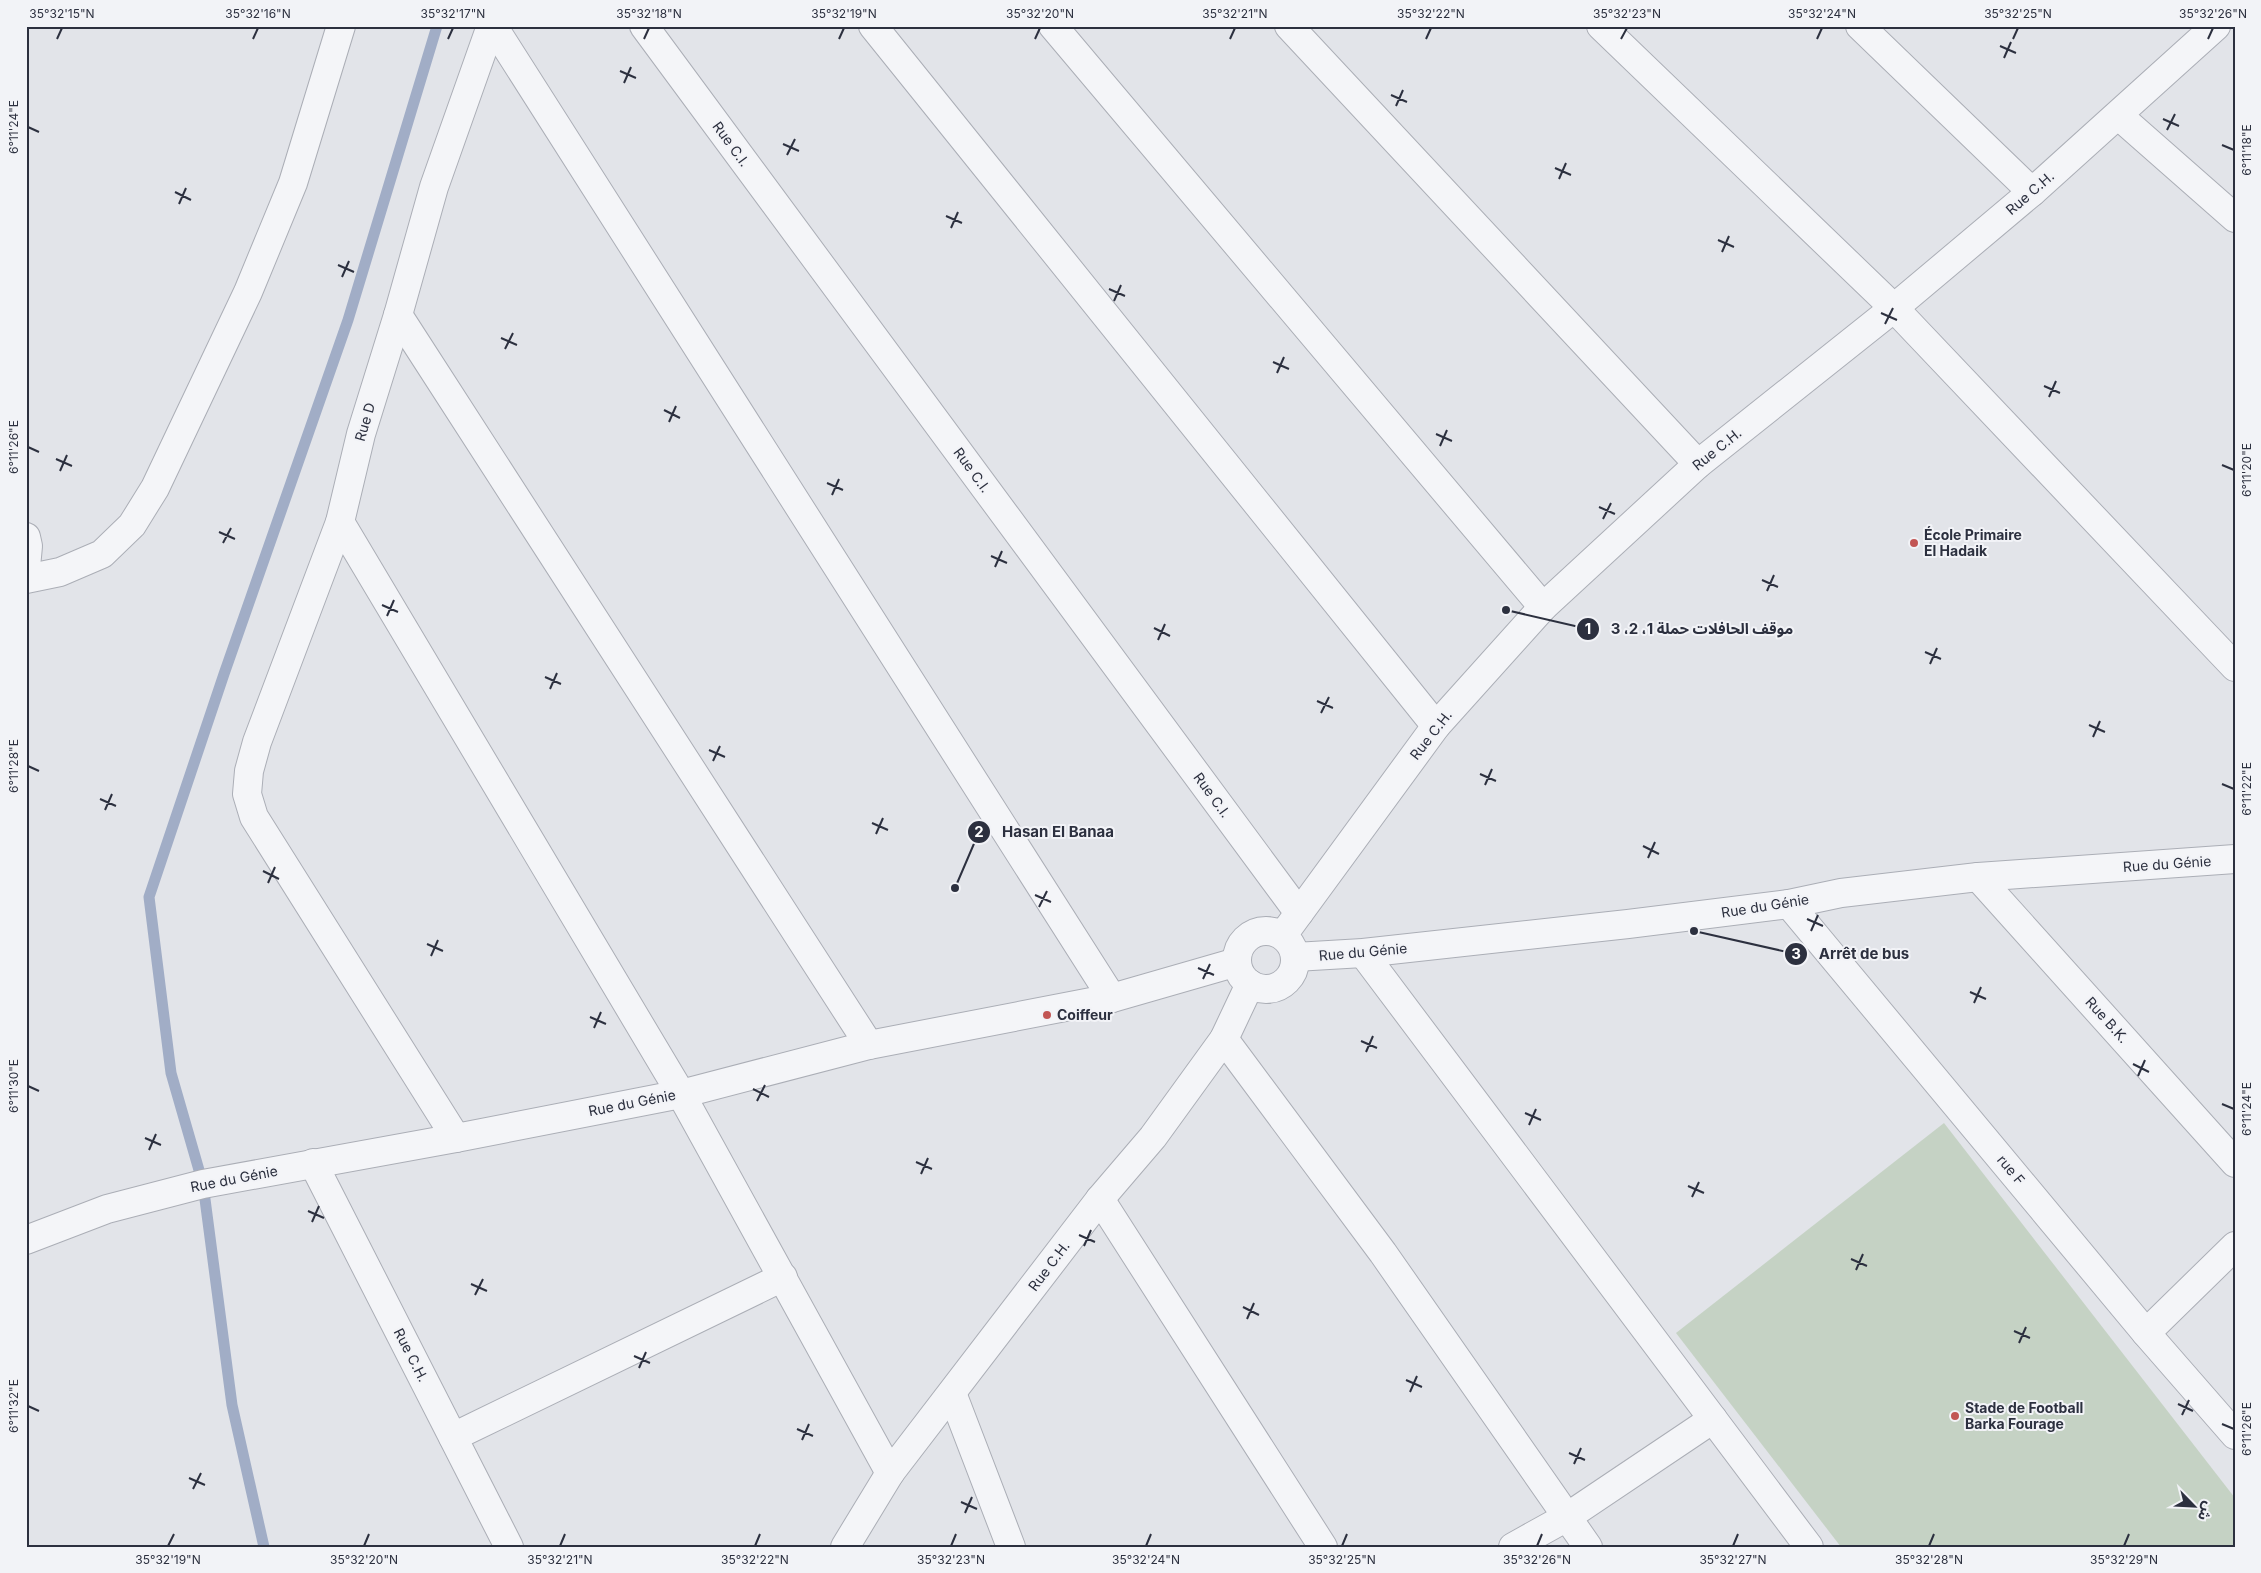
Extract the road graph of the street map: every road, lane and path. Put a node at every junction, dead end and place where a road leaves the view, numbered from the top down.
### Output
1 (341, 26) edge
2 (492, 26) edge
3 (644, 26) edge
4 (873, 26) edge
5 (1053, 26) edge
6 (1290, 26) edge
7 (1602, 26) edge
8 (1860, 26) edge
9 (2200, 31) edge
10 (2119, 116) junction
11 (2032, 192) junction
12 (2235, 218) edge
13 (1894, 308) junction
14 (398, 315) junction
15 (1698, 464) junction
16 (340, 522) junction
17 (26, 537) edge
18 (26, 567) edge
19 (26, 579) edge
20 (1543, 607) junction
21 (2235, 668) edge
22 (1436, 726) junction
23 (2235, 859) edge
24 (1978, 876) junction
25 (1789, 904) junction
26 (1299, 913) junction
27 (1289, 946) junction
28 (1363, 953) junction
29 (1243, 973) junction
30 (1112, 998) junction
31 (1224, 1039) junction
32 (869, 1045) junction
33 (681, 1094) junction
34 (456, 1138) junction
35 (312, 1163) junction
36 (2235, 1163) edge
37 (1100, 1199) junction
38 (26, 1240) edge
39 (2235, 1246) edge
40 (783, 1278) junction
41 (2146, 1333) junction
42 (952, 1393) junction
43 (1713, 1419) junction
44 (2235, 1435) edge
45 (453, 1437) junction
46 (890, 1473) junction
47 (1567, 1517) junction
48 (509, 1547) edge
49 (845, 1547) edge
50 (1011, 1547) edge
51 (1323, 1547) edge
52 (1513, 1547) edge
53 (1588, 1547) edge
54 (1809, 1547) edge

1 - 19 street
2 - 14 street, Rue D
2 - 30 street
3 - 26 street, Rue C.I.
4 - 22 street
5 - 20 street
6 - 15 street
7 - 13 street
8 - 11 street
9 - 10 street, Rue C.H.
10 - 11 street, Rue C.H.
10 - 12 street
11 - 13 street, Rue C.H.
13 - 15 street, Rue C.H.
13 - 21 street
14 - 16 street, Rue D
14 - 32 street
15 - 20 street, Rue C.H.
16 - 33 street
16 - 34 street, Rue D
17 - 18 street
20 - 22 street, Rue C.H.
22 - 26 street, Rue C.H.
23 - 24 street, Rue du Génie
24 - 25 street, Rue du Génie
24 - 36 street, Rue B.K.
25 - 28 street, Rue du Génie
25 - 41 street, rue F
26 - 27 street, Rue C.H.
27 - 28 street, Rue du Génie
27 - 29 street
27 - 29 street
28 - 43 street
29 - 30 street, Rue du Génie
29 - 31 street, Rue C.H.
30 - 32 street, Rue du Génie
31 - 37 street, Rue C.H.
31 - 47 street
32 - 33 street, Rue du Génie
33 - 34 street, Rue du Génie
33 - 40 street
34 - 35 street, Rue du Génie
35 - 38 street, Rue du Génie
35 - 45 street, Rue C.H.
37 - 42 street, Rue C.H.
37 - 51 street
39 - 41 street
40 - 45 street
40 - 46 street
41 - 44 street, rue F
42 - 46 street, Rue C.H.
42 - 50 street
43 - 47 street
43 - 54 street
45 - 48 street, Rue C.H.
46 - 49 street, Rue C.H.
47 - 52 street
47 - 53 street

